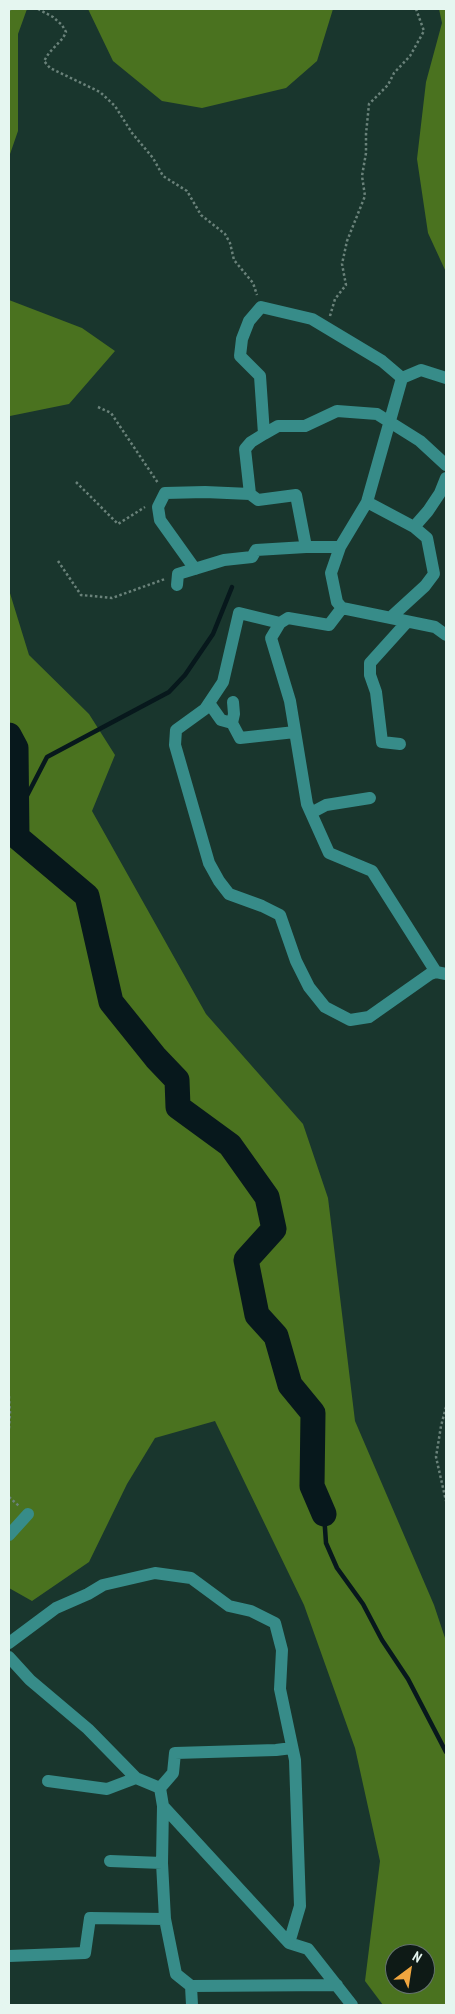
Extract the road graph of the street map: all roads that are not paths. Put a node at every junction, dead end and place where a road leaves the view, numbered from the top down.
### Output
1 (402, 378) junction
2 (446, 378) edge
3 (389, 422) junction
4 (264, 434) junction
5 (446, 465) edge
6 (446, 478) edge
7 (250, 494) junction
8 (367, 502) junction
9 (414, 526) junction
10 (306, 547) junction
11 (340, 548) junction
12 (195, 569) junction
13 (178, 579) road end
14 (342, 608) junction
15 (390, 618) junction
16 (408, 622) junction
17 (280, 623) junction
18 (446, 635) edge
19 (233, 702) dead end
20 (208, 703) junction
21 (232, 723) junction
22 (295, 732) junction
23 (400, 744) dead end
24 (370, 798) dead end
25 (311, 813) junction
26 (441, 973) edge
27 (28, 1514) dead end
28 (9, 1536) edge
29 (9, 1643) edge
30 (9, 1658) edge
31 (292, 1748) junction
32 (136, 1778) junction
33 (48, 1781) dead end
34 (160, 1788) junction
35 (163, 1806) junction
36 (110, 1861) dead end
37 (162, 1863) junction
38 (165, 1919) junction
39 (289, 1943) junction
40 (9, 1956) edge
41 (337, 1985) junction
42 (192, 1986) junction
43 (192, 2005) edge
44 (352, 2005) edge

1 - 2 street
1 - 3 street
1 - 4 street
3 - 4 street
3 - 5 street
3 - 8 street
4 - 7 street
6 - 9 street
7 - 10 street
7 - 12 street
8 - 9 street
8 - 11 street
9 - 15 street
10 - 11 street
10 - 12 street
11 - 14 street
12 - 13 street
14 - 15 street
14 - 17 street
15 - 16 street
16 - 18 street
16 - 23 street
17 - 20 street
17 - 22 street
19 - 21 street
20 - 21 street
20 - 26 street
21 - 22 street
22 - 25 street
24 - 25 street
25 - 26 street
27 - 28 street
29 - 31 street
30 - 32 street
31 - 34 street
31 - 39 street
32 - 33 street
32 - 34 street
34 - 35 street
35 - 37 street
35 - 39 street
36 - 37 street
37 - 38 street
38 - 40 street
38 - 42 street
39 - 41 street
41 - 42 street
41 - 44 street
42 - 43 street

